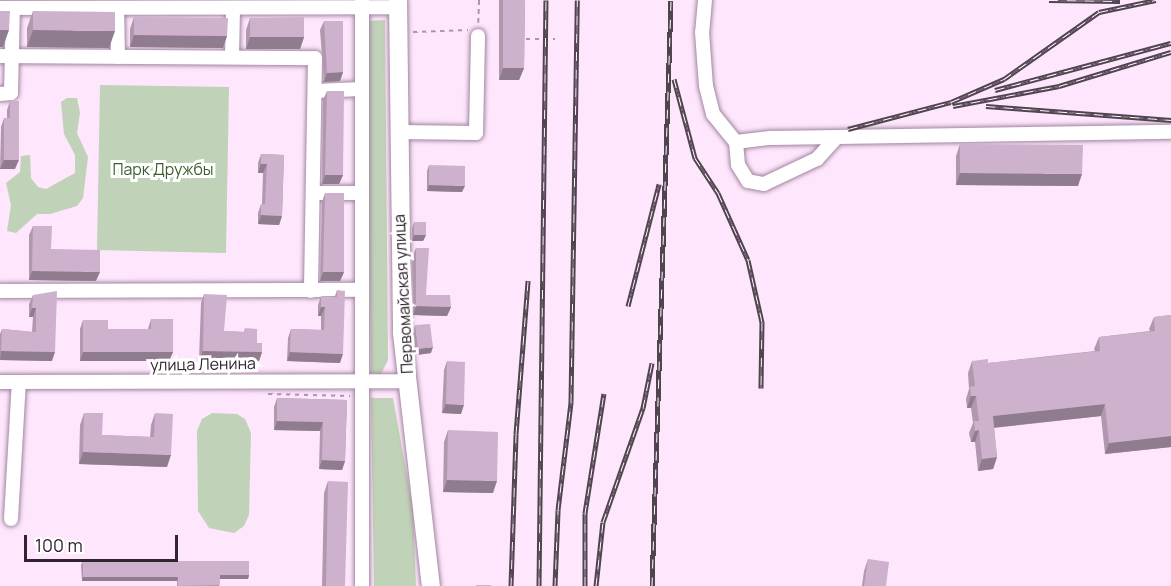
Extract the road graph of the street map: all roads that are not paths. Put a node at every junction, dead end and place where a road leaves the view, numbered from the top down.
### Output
1 (705, 0) edge
2 (398, 3) edge
3 (362, 4) edge
4 (6, 8) edge
5 (117, 8) junction
6 (233, 8) junction
7 (478, 36) road end
8 (6, 56) edge
9 (118, 57) junction
10 (232, 57) junction
11 (361, 89) junction
12 (315, 91) junction
13 (0, 94) edge
14 (400, 132) junction
15 (1171, 132) edge
16 (836, 138) junction
17 (736, 142) junction
18 (314, 193) junction
19 (362, 193) junction
20 (362, 290) junction
21 (0, 291) edge
22 (311, 291) junction
23 (362, 381) junction
24 (407, 381) junction
25 (0, 382) edge
26 (19, 382) junction
27 (11, 519) dead end
28 (362, 586) edge
29 (431, 586) edge

1 - 17 street
2 - 3 street
2 - 14 main road, Первомайская улица
3 - 6 street
3 - 11 street
4 - 5 street
4 - 8 street
5 - 6 street
5 - 9 street
6 - 10 street
7 - 14 street
8 - 9 street
8 - 13 street
9 - 10 street
10 - 12 street
11 - 12 street
11 - 19 street
12 - 18 street
14 - 24 main road, Первомайская улица
15 - 16 street
16 - 17 street
16 - 17 street
18 - 19 street
18 - 22 street
19 - 20 street
20 - 22 street
20 - 23 street
21 - 22 street
23 - 24 street, улица Ленина
23 - 26 street, улица Ленина
23 - 28 street
24 - 29 main road, Первомайская улица
25 - 26 street, улица Ленина
26 - 27 street

